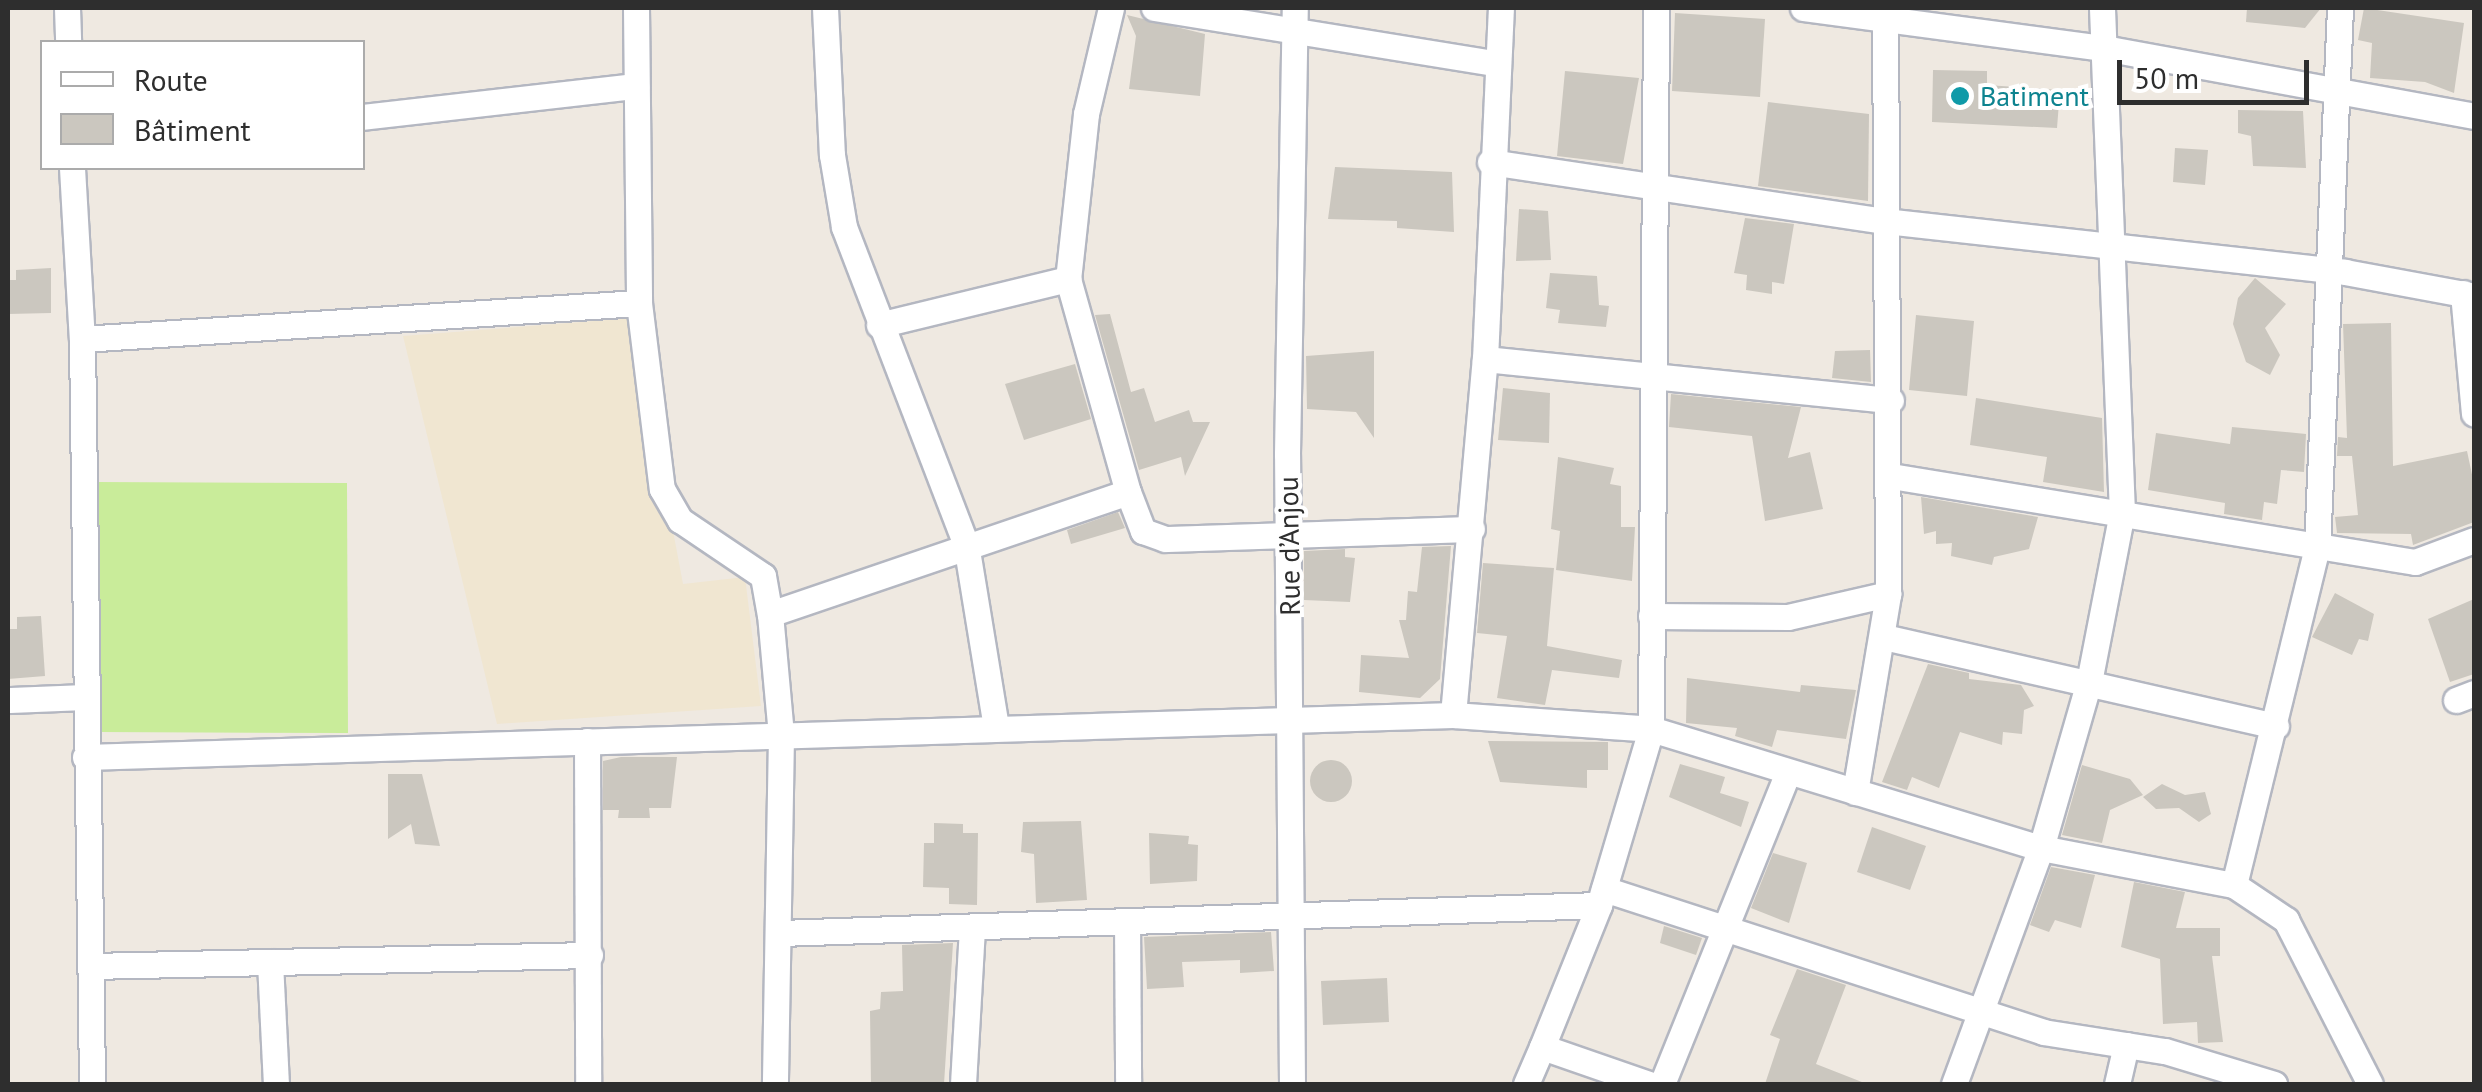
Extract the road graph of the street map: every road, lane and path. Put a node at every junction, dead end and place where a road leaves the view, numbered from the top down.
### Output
1 (67, 8) edge
2 (636, 8) edge
3 (825, 8) edge
4 (1111, 8) edge
5 (1154, 8) edge
6 (1501, 8) edge
7 (1656, 8) edge
8 (1802, 8) edge
9 (2102, 8) edge
10 (2340, 8) edge
11 (1885, 13) edge
12 (1295, 20) edge
13 (68, 40) edge
14 (2104, 48) junction
15 (1494, 63) junction
16 (636, 86) junction
17 (2334, 92) junction
18 (2474, 116) edge
19 (365, 118) edge
20 (1490, 162) junction
21 (72, 170) edge
22 (1656, 186) junction
23 (1885, 221) junction
24 (2112, 245) junction
25 (2328, 271) junction
26 (1068, 279) junction
27 (2469, 295) edge
28 (639, 303) junction
29 (879, 325) junction
30 (82, 339) junction
31 (1485, 358) junction
32 (1651, 378) junction
33 (1891, 400) junction
34 (2474, 413) edge
35 (1891, 476) junction
36 (1128, 492) junction
37 (2122, 513) junction
38 (1472, 528) junction
39 (1287, 538) junction
40 (2474, 540) edge
41 (966, 544) junction
42 (2317, 548) junction
43 (1888, 594) junction
44 (770, 614) junction
45 (1651, 616) junction
46 (1884, 637) junction
47 (2089, 682) junction
48 (84, 697) junction
49 (8, 700) edge
50 (1453, 715) junction
51 (1294, 719) junction
52 (2276, 726) junction
53 (996, 728) junction
54 (1650, 729) junction
55 (781, 735) junction
56 (587, 741) junction
57 (85, 757) junction
58 (1787, 774) junction
59 (1855, 792) junction
60 (2041, 848) junction
61 (2234, 885) junction
62 (1601, 897) junction
63 (1292, 916) junction
64 (1128, 921) junction
65 (972, 926) junction
66 (780, 933) junction
67 (1727, 934) junction
68 (590, 955) junction
69 (270, 962) junction
70 (90, 966) junction
71 (1982, 1010) junction
72 (2126, 1045) junction
73 (1542, 1047) junction
74 (92, 1084) edge
75 (276, 1084) edge
76 (588, 1084) edge
77 (776, 1084) edge
78 (963, 1084) edge
79 (1128, 1084) edge
80 (1292, 1084) edge
81 (1526, 1084) edge
82 (1649, 1084) edge
83 (1662, 1084) edge
84 (1954, 1084) edge
85 (2117, 1084) edge
86 (2274, 1084) edge
87 (2370, 1084) edge

1 - 13 street
2 - 16 street
3 - 29 street
4 - 26 street
5 - 12 street
6 - 15 street
7 - 22 street
8 - 11 street
9 - 14 street
10 - 17 street
11 - 14 street
11 - 23 street
12 - 15 street
12 - 39 street, Rue d’Anjou
14 - 17 street
14 - 24 street
15 - 20 street
16 - 19 street
16 - 28 street
17 - 18 street
17 - 25 street
20 - 22 street
20 - 31 street
21 - 30 street
22 - 23 street
22 - 32 street
23 - 24 street
23 - 33 street
24 - 25 street
24 - 37 street
25 - 27 street
25 - 42 street
26 - 29 street
26 - 36 street
27 - 34 street
28 - 30 street
28 - 44 street
29 - 41 street
30 - 48 street
31 - 32 street
31 - 38 street
32 - 33 street
32 - 45 street
33 - 35 street
35 - 37 street
35 - 43 street
36 - 39 street
36 - 41 street
37 - 42 street
37 - 47 street
38 - 39 street
38 - 50 street
39 - 51 street, Rue d’Anjou
40 - 42 street
41 - 44 street
41 - 53 street
42 - 52 street
43 - 45 street
43 - 46 street
44 - 55 street
45 - 54 street
46 - 47 street
46 - 59 street
47 - 52 street
47 - 60 street
48 - 49 street
48 - 57 street
50 - 51 street
50 - 54 street
51 - 53 street
51 - 63 street, Rue d’Anjou
52 - 61 street
53 - 55 street
54 - 58 street
54 - 62 street
55 - 56 street
55 - 66 street
56 - 57 street
56 - 68 street
57 - 70 street
58 - 59 street
58 - 67 street
59 - 60 street
60 - 61 street
60 - 71 street
61 - 87 street
62 - 63 street
62 - 67 street
62 - 73 street
63 - 64 street
63 - 80 street, Rue d’Anjou
64 - 65 street
64 - 79 street
65 - 66 street
65 - 78 street
66 - 77 street
67 - 71 street
67 - 83 street
68 - 69 street
68 - 76 street
69 - 70 street
69 - 75 street
70 - 74 street
71 - 72 street
71 - 84 street
72 - 85 street
72 - 86 street
73 - 81 street
73 - 82 street

